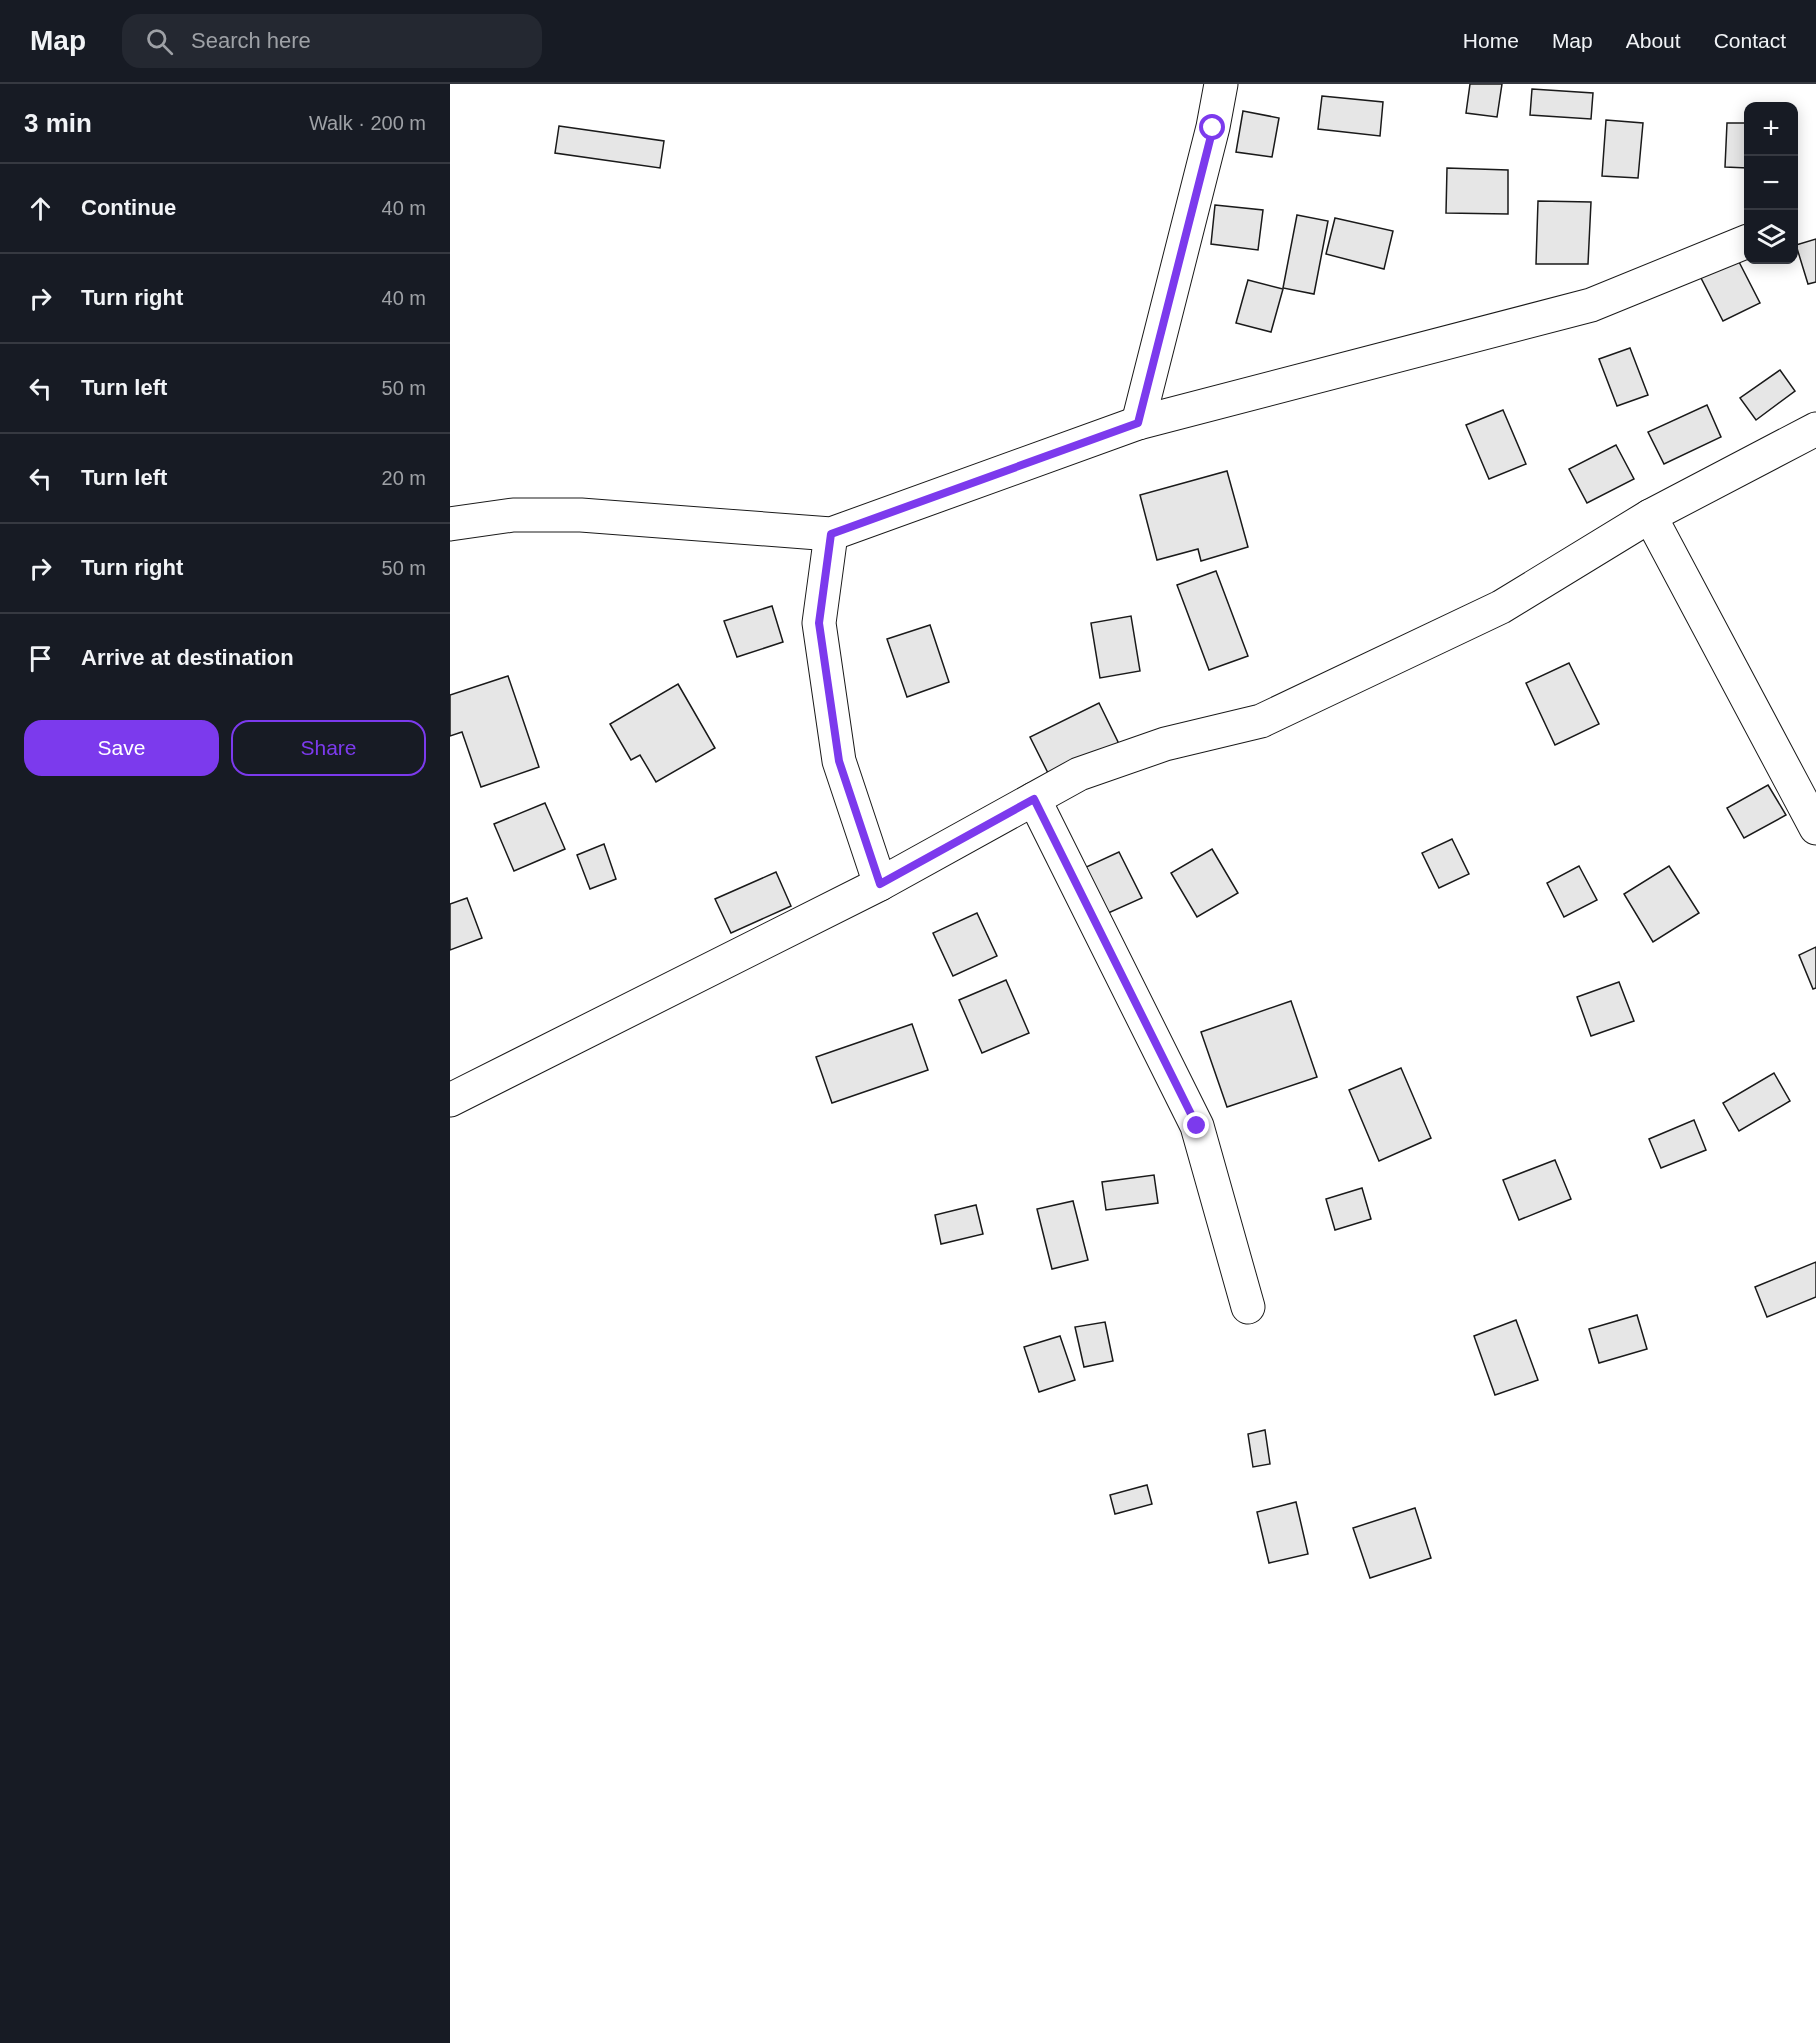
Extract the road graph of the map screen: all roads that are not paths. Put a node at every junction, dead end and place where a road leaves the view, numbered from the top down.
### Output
1 (1221, 84) edge
2 (1744, 243) edge
3 (1138, 423) junction
4 (1816, 429) edge
5 (1650, 516) junction
6 (450, 524) edge
7 (831, 534) junction
8 (1034, 799) junction
9 (1816, 828) edge
10 (880, 884) junction
11 (450, 1100) edge
12 (1248, 1306) dead end

1 - 3 street
2 - 3 street
3 - 7 street
4 - 5 street
5 - 8 street
5 - 9 street
6 - 7 street
7 - 10 street
8 - 10 street
8 - 12 street
10 - 11 street

